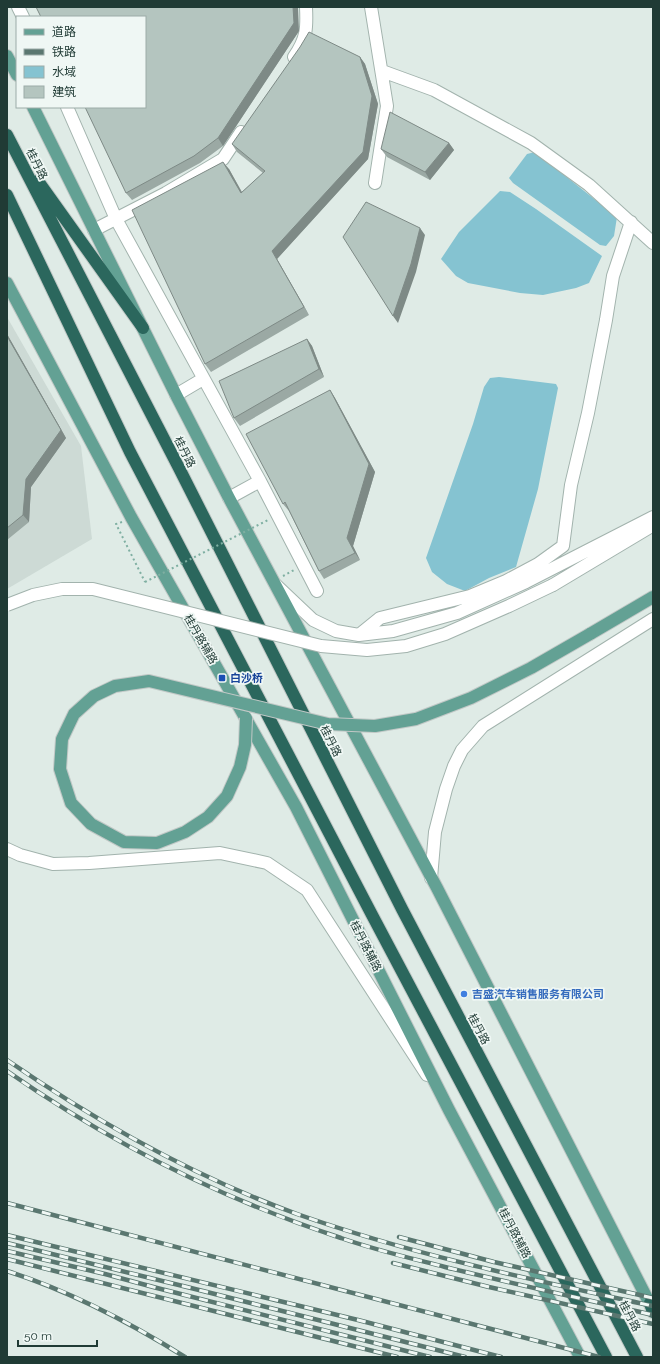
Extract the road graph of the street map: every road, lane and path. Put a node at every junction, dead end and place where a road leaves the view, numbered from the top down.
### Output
1 (306, 7) edge
2 (371, 7) edge
3 (7, 56) edge
4 (286, 69) edge
5 (382, 71) junction
6 (16, 74) edge
7 (33, 108) edge
8 (67, 108) edge
9 (250, 120) edge
10 (9, 139) edge
11 (375, 183) dead end
12 (7, 195) edge
13 (116, 219) junction
14 (631, 222) junction
15 (94, 230) junction
16 (653, 243) edge
17 (7, 283) edge
18 (143, 328) junction
19 (203, 379) junction
20 (176, 395) junction
21 (260, 481) junction
22 (229, 498) junction
23 (653, 517) edge
24 (268, 520) dead end
25 (116, 524) dead end
26 (653, 525) edge
27 (272, 581) junction
28 (317, 591) dead end
29 (653, 597) edge
30 (7, 605) edge
31 (653, 620) edge
32 (359, 635) junction
33 (246, 718) junction
34 (7, 849) edge
35 (432, 878) junction
36 (449, 1110) junction
37 (652, 1308) edge
38 (580, 1357) edge
39 (606, 1357) edge
40 (637, 1357) edge

1 - 4 street
2 - 5 street
3 - 6 main road
5 - 11 street
5 - 14 street
7 - 15 main road
8 - 13 street
9 - 13 street
10 - 18 highway
10 - 40 highway, 桂丹路
12 - 39 highway
13 - 15 street
13 - 19 street
14 - 16 street
14 - 32 street
15 - 18 main road
17 - 33 main road, 桂丹路辅路
18 - 20 main road
19 - 20 street
19 - 21 street
20 - 22 main road
21 - 22 street
21 - 28 street
22 - 27 main road
23 - 32 street
24 - 25 path, bridge
26 - 30 street, bridge
27 - 32 street
27 - 35 main road
29 - 33 main road, bridge
31 - 35 street
33 - 36 main road, 桂丹路辅路
34 - 36 street
35 - 37 main road
36 - 38 main road, 桂丹路辅路

